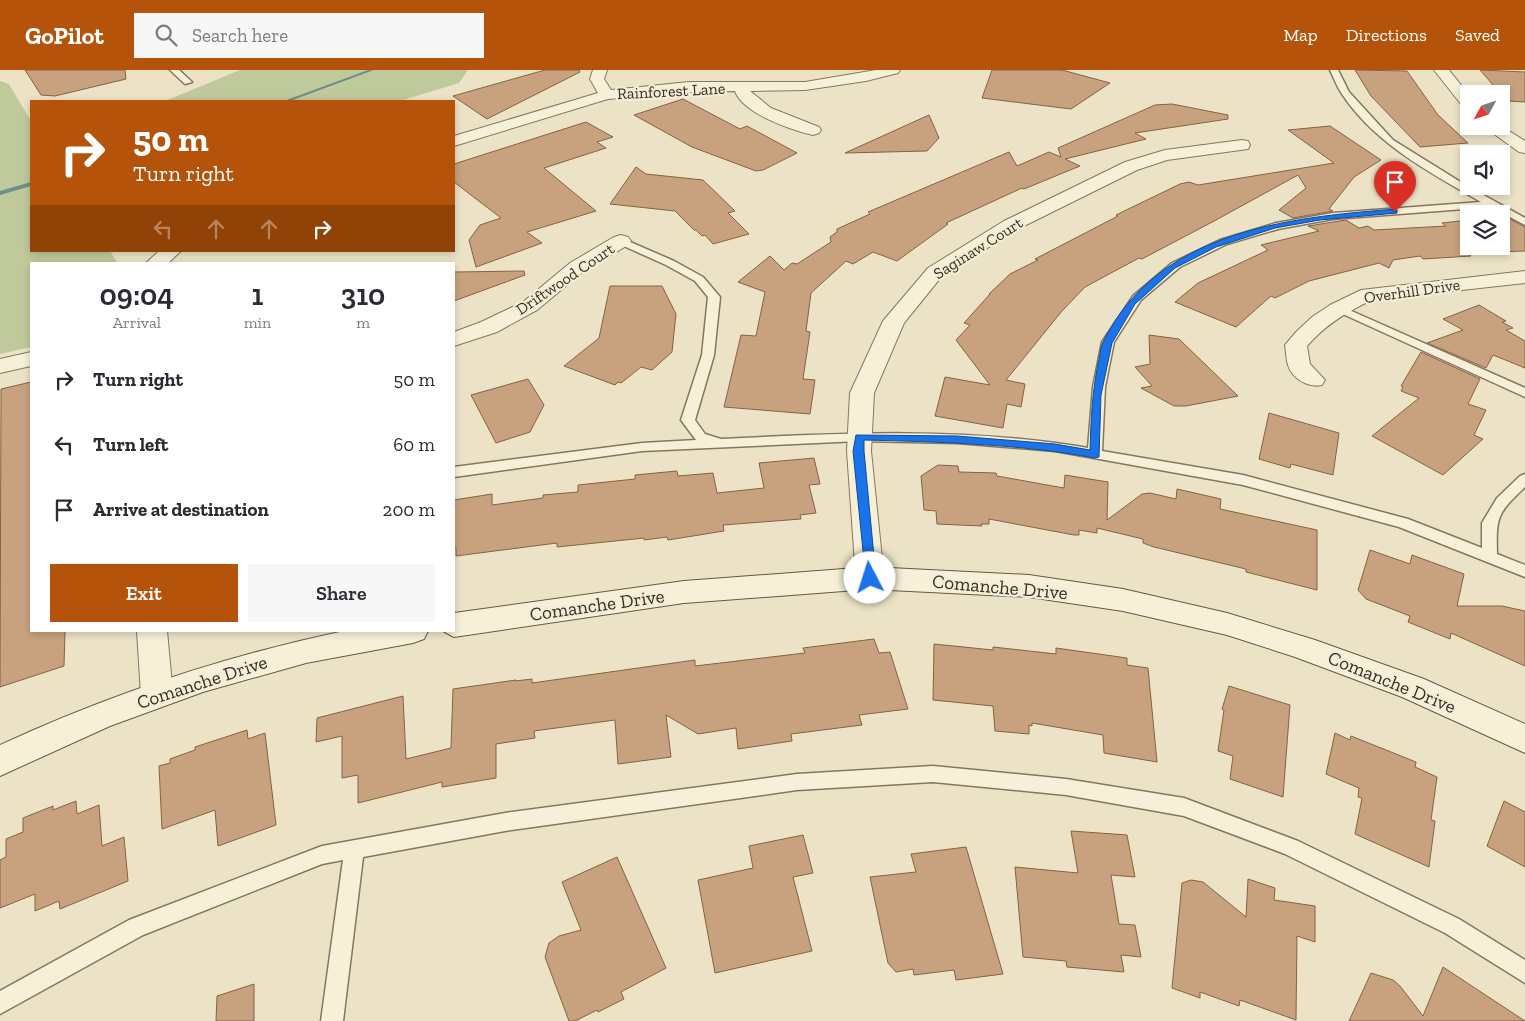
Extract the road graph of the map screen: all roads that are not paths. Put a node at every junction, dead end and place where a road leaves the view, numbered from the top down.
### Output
1 (174, 70) edge
2 (600, 70) edge
3 (893, 70) edge
4 (1334, 70) edge
5 (1441, 70) edge
6 (188, 82) dead end
7 (745, 87) junction
8 (1460, 94) edge
9 (607, 95) junction
10 (813, 130) dead end
11 (1505, 135) edge
12 (455, 141) edge
13 (1242, 145) dead end
14 (1525, 148) edge
15 (1493, 204) junction
16 (1525, 222) edge
17 (621, 241) joint
18 (170, 252) edge
19 (157, 262) edge
20 (1515, 278) edge
21 (1525, 296) edge
22 (1338, 308) junction
23 (455, 339) edge
24 (30, 359) edge
25 (0, 366) edge
26 (1314, 380) dead end
27 (1525, 393) edge
28 (859, 437) junction
29 (722, 443) junction
30 (1095, 454) junction
31 (455, 472) edge
32 (1525, 479) edge
33 (1490, 557) junction
34 (1525, 571) edge
35 (870, 578) junction
36 (455, 625) edge
37 (152, 632) edge
38 (407, 632) edge
39 (157, 695) junction
40 (1525, 739) edge
41 (0, 761) edge
42 (354, 849) junction
43 (1525, 972) edge
44 (0, 1003) edge
45 (332, 1021) edge

1 - 6 lane
2 - 9 street
3 - 7 street, Rainforest Lane
4 - 15 lane
5 - 8 street
7 - 9 street, Rainforest Lane
7 - 10 street
9 - 12 street, Rainforest Lane
11 - 14 street
13 - 28 street, Saginaw Court
15 - 16 lane
15 - 30 lane
17 - 23 street, Driftwood Court
17 - 29 lane
18 - 19 street
20 - 21 street
20 - 22 street, Overhill Drive
22 - 26 street, Overhill Drive
22 - 27 lane
24 - 25 street
28 - 29 lane
28 - 30 lane
28 - 35 street, Saginaw Court
29 - 31 lane
30 - 33 lane
32 - 33 lane
33 - 34 lane
35 - 36 street, Comanche Drive
35 - 40 street, Comanche Drive
37 - 39 street
38 - 39 street, Comanche Drive
39 - 41 street, Comanche Drive
42 - 43 lane
42 - 44 lane
42 - 45 lane

